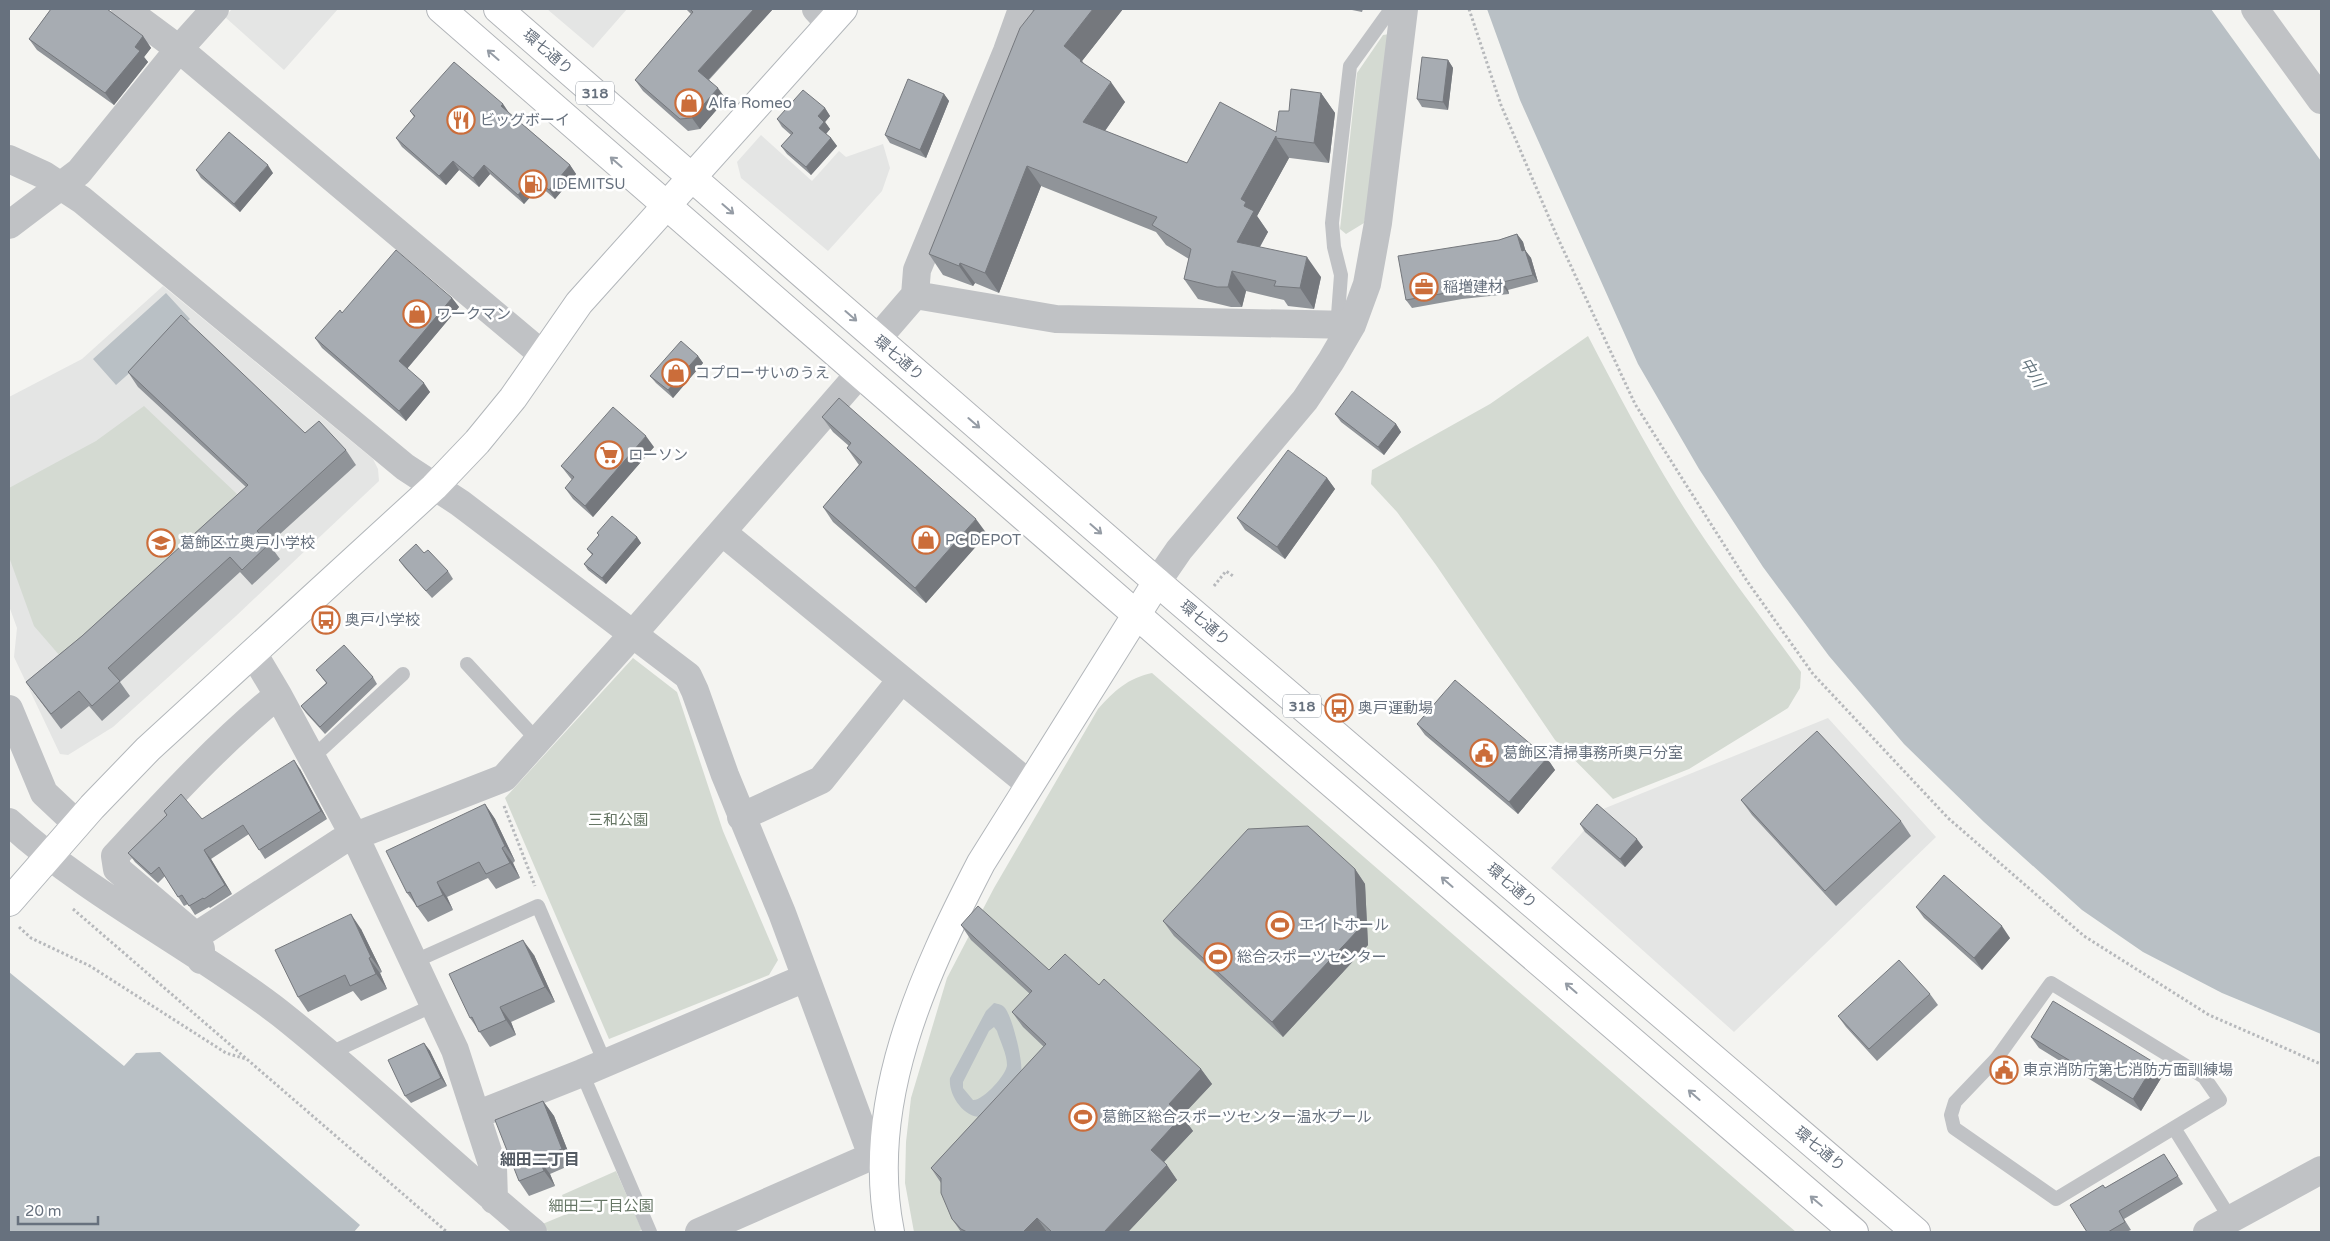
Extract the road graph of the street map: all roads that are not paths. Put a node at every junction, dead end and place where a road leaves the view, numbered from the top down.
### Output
1 (125, 9) edge
2 (215, 9) edge
3 (441, 9) edge
4 (498, 9) edge
5 (1022, 9) edge
6 (1390, 9) edge
7 (1404, 9) edge
8 (2255, 9) edge
9 (829, 13) edge
10 (179, 49) junction
11 (2321, 100) edge
12 (9, 159) edge
13 (692, 177) junction
14 (62, 186) junction
15 (665, 206) junction
16 (9, 225) edge
17 (915, 295) junction
18 (1345, 324) junction
19 (877, 339) junction
20 (543, 355) junction
21 (860, 373) junction
22 (434, 487) junction
23 (722, 532) junction
24 (1157, 582) junction
25 (1137, 615) junction
26 (633, 634) junction
27 (253, 653) junction
28 (467, 664) dead end
29 (403, 674) dead end
30 (901, 680) junction
31 (278, 695) junction
32 (9, 709) edge
33 (538, 741) junction
34 (312, 758) junction
35 (1029, 784) junction
36 (741, 817) junction
37 (9, 822) edge
38 (77, 824) junction
39 (354, 837) junction
40 (49, 857) junction
41 (16, 904) edge
42 (199, 948) junction
43 (413, 962) junction
44 (805, 978) junction
45 (434, 1005) junction
46 (328, 1054) junction
47 (594, 1068) junction
48 (476, 1115) junction
49 (2174, 1128) junction
50 (877, 1156) junction
51 (2321, 1170) edge
52 (494, 1200) junction
53 (2230, 1218) junction
54 (533, 1232) edge
55 (650, 1232) edge
56 (700, 1232) edge
57 (890, 1232) edge
58 (1854, 1232) edge
59 (1916, 1232) edge
60 (2207, 1232) edge

1 - 10 street
2 - 10 street
15 -> 3 main road, 318
4 - 13 main road, 環七通り / 318
5 - 17 street
6 - 18 lane
7 - 18 street
8 - 11 street
9 - 13 main road
10 - 14 street
10 - 20 street
12 - 14 street
13 - 15 main road
13 -> 19 main road, 環七通り / 318
14 - 16 street
14 - 22 street
15 - 20 main road
15 - 21 main road, 318
17 - 18 street
17 - 19 street
18 - 24 street
19 -> 24 main road, 環七通り / 318
20 - 22 main road
21 - 23 street
21 - 25 main road, 318
22 - 26 street
22 - 27 main road
23 - 26 street
23 - 30 street
24 - 25 main road
24 - 59 main road, 環七通り / 318
25 - 35 main road
58 -> 25 main road, 318
26 - 33 street
26 - 36 street
27 - 31 street
27 - 38 main road
28 - 33 lane
29 - 34 lane
30 - 35 street
30 - 36 street
31 - 34 street
31 - 42 street
32 - 38 street
33 - 39 street
34 - 39 street
35 - 50 main road
36 - 44 street
37 - 40 street
38 - 40 main road
39 - 42 street
39 - 43 street
40 - 41 main road
40 - 42 street
42 - 46 street
43 - 45 street
43 - 47 lane
44 - 47 street
44 - 50 street
45 - 46 lane
45 - 48 street
46 - 52 street
47 - 48 street
47 - 55 lane
48 - 52 street
49 - 49 lane
49 - 53 lane
50 - 56 street
50 - 57 main road
51 - 53 street
52 - 54 street
53 - 60 street

